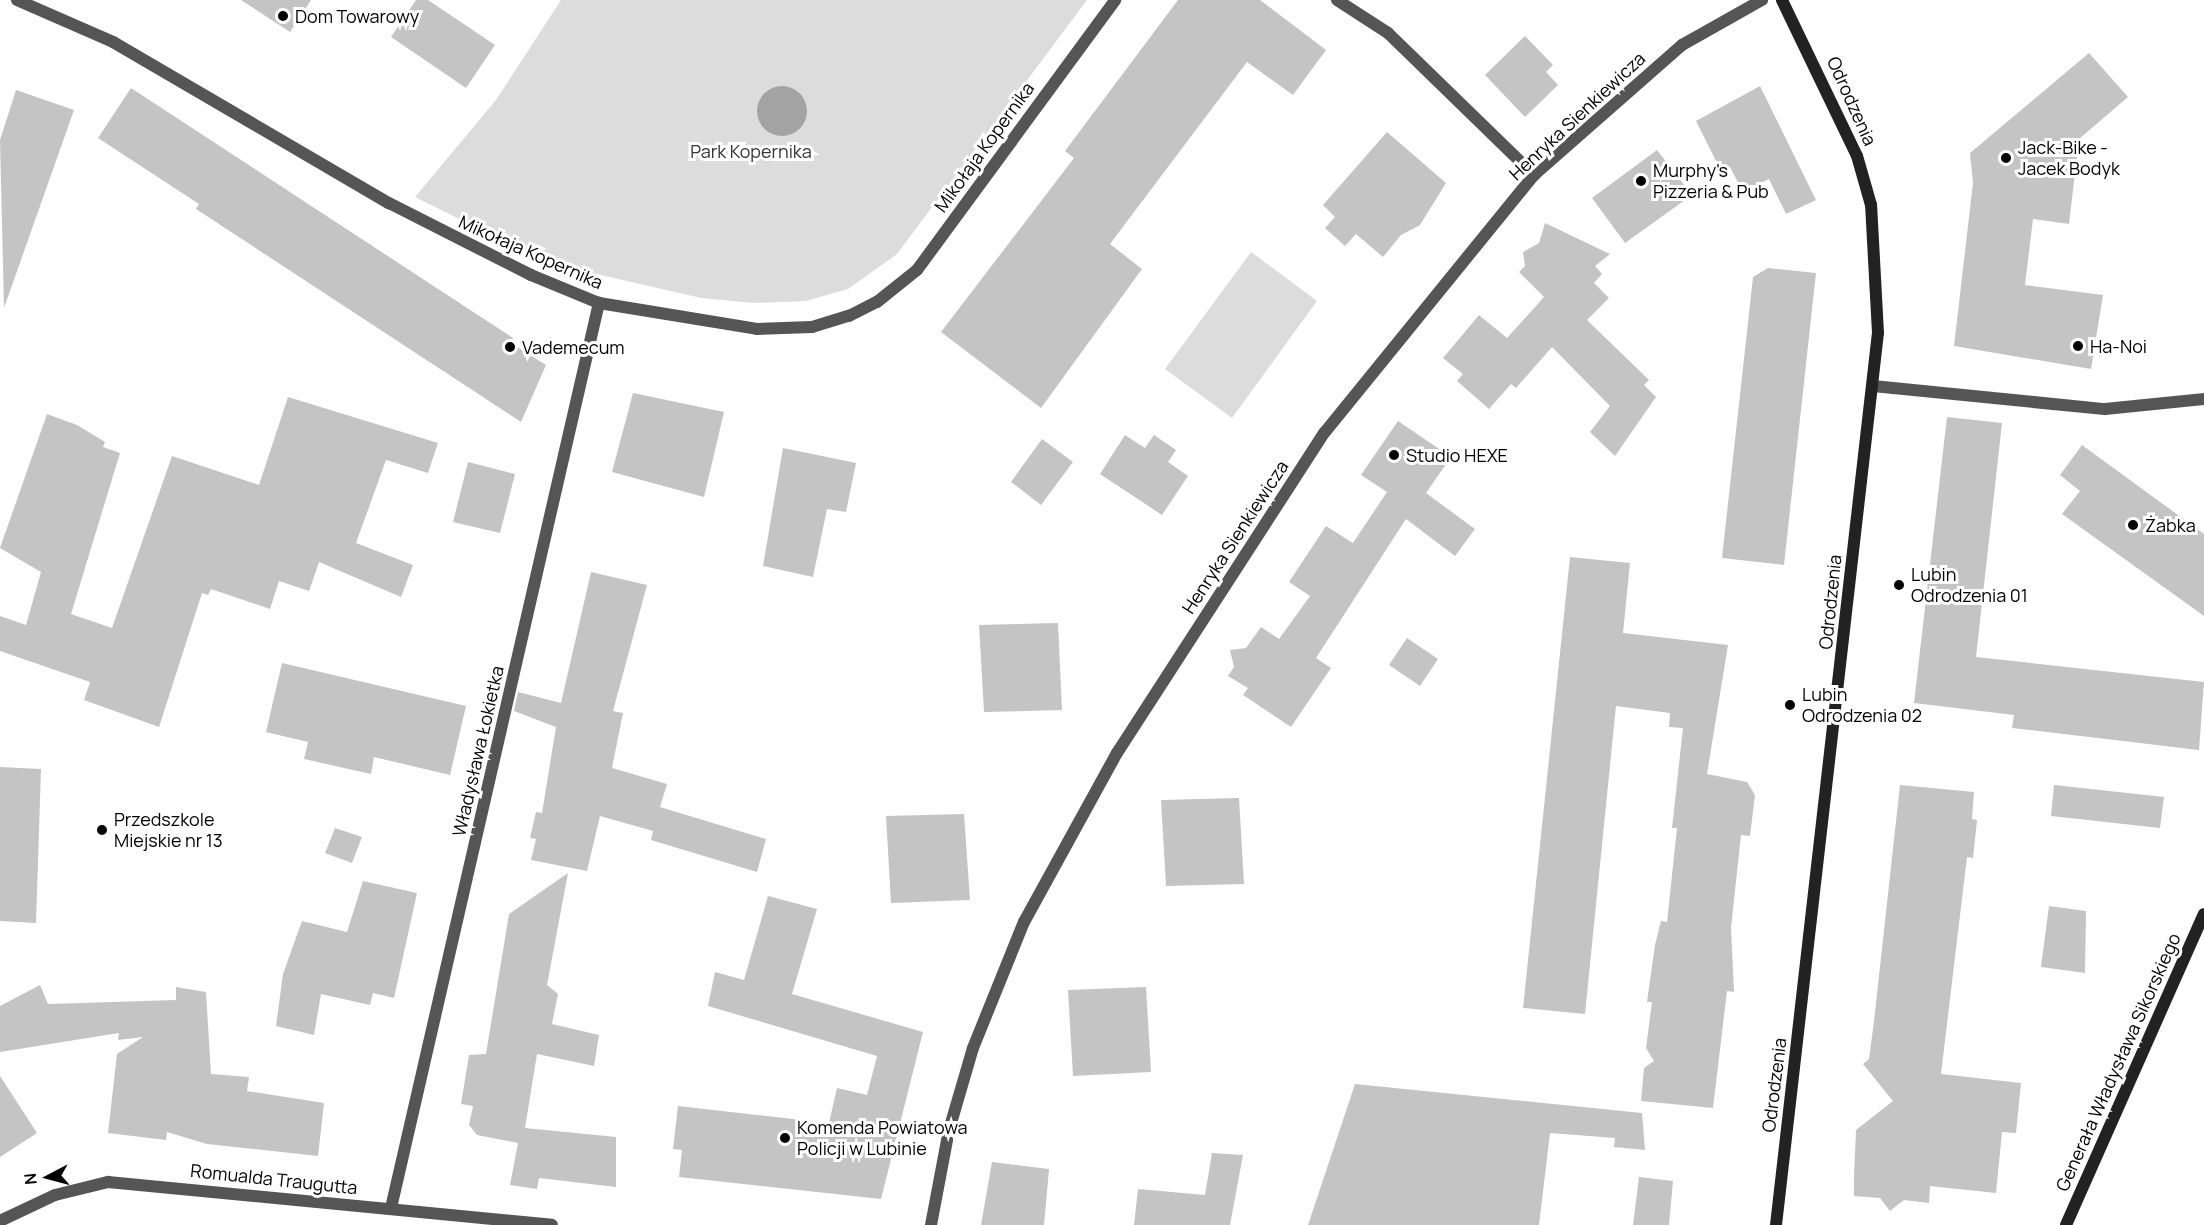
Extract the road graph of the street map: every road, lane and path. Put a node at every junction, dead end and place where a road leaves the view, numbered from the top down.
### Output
1 (17, 0) edge
2 (1114, 0) edge
3 (1337, 0) edge
4 (1762, 0) edge
5 (1782, 0) edge
6 (1534, 175) junction
7 (599, 303) junction
8 (1873, 386) junction
9 (2204, 399) edge
10 (2204, 914) edge
11 (391, 1208) junction
12 (0, 1221) edge
13 (552, 1225) edge
14 (931, 1225) edge
15 (1776, 1225) edge
16 (2066, 1225) edge

1 - 7 street, Mikołaja Kopernika
2 - 7 street, Mikołaja Kopernika
3 - 6 street
4 - 6 street, Henryka Sienkiewicza
5 - 8 street, Odrodzenia
6 - 14 street, Henryka Sienkiewicza
7 - 11 street, Władysława Łokietka
8 - 9 street
8 - 15 street, Odrodzenia
10 - 16 street, Generała Władysława Sikorskiego
11 - 12 street, Romualda Traugutta
11 - 13 street, Romualda Traugutta

